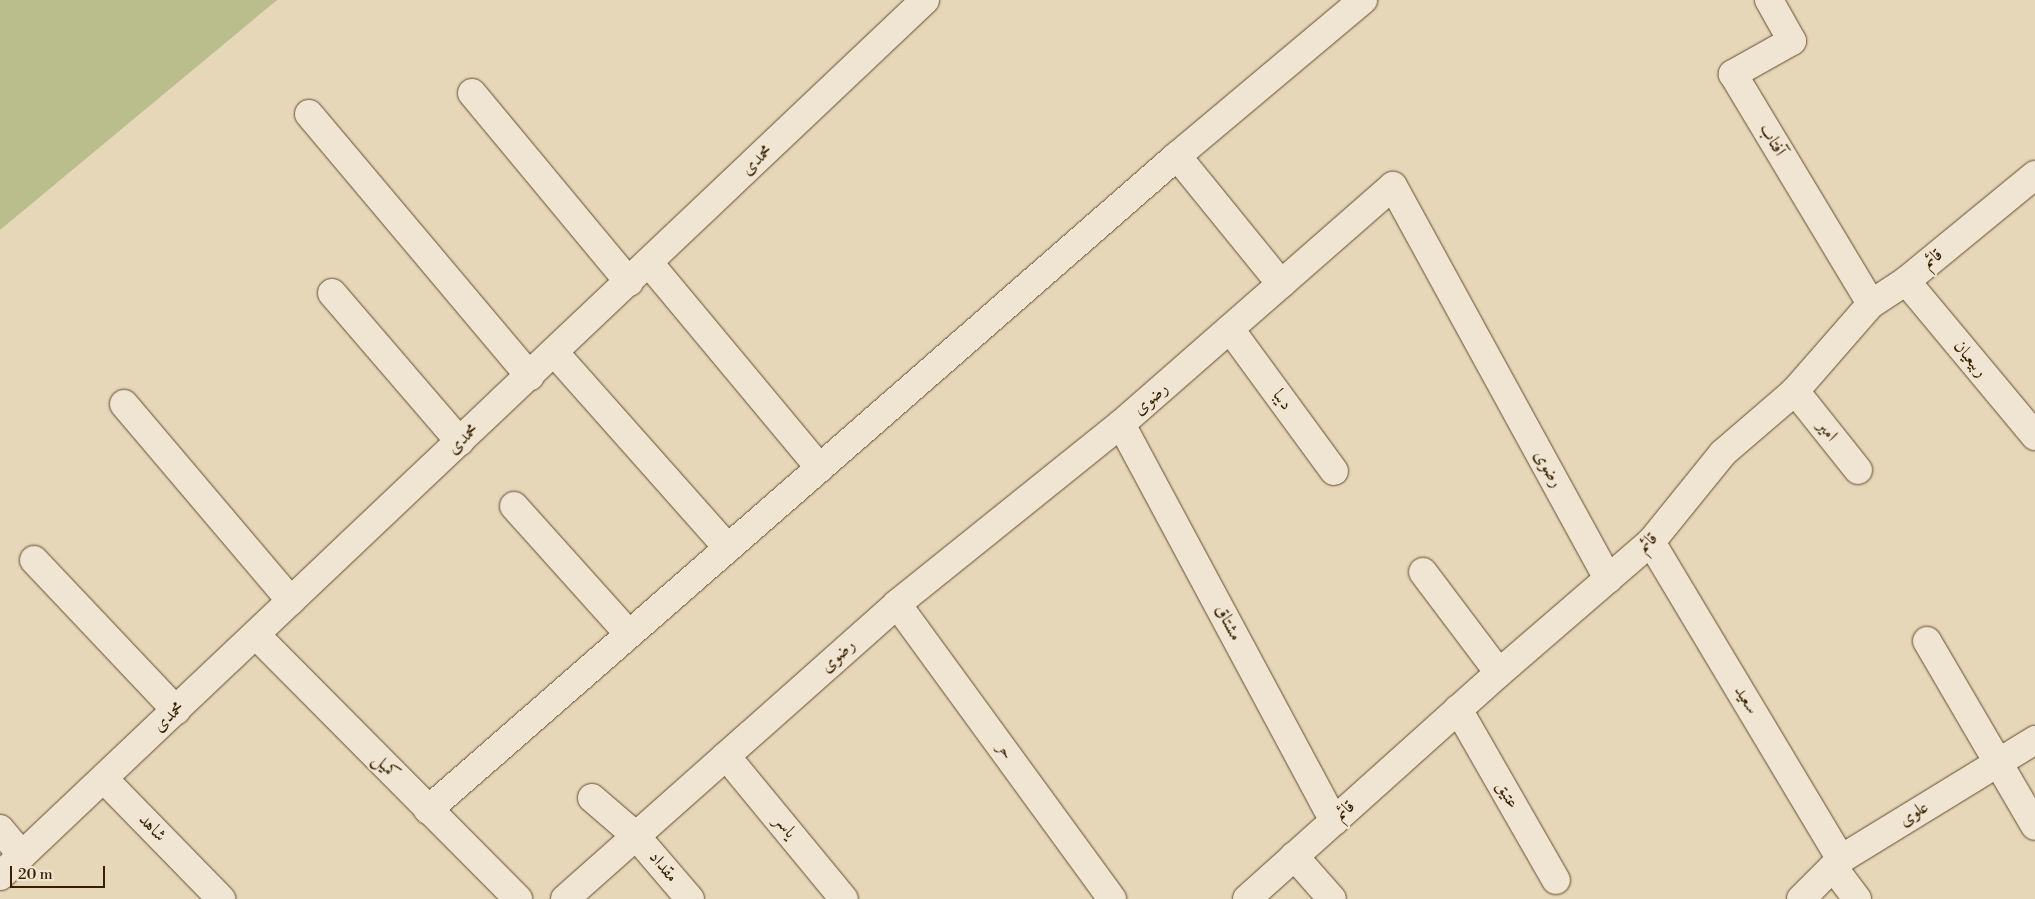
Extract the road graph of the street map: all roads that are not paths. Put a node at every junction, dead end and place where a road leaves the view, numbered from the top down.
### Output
1 (925, 0) edge
2 (1363, 0) edge
3 (1769, 0) edge
4 (472, 93) dead end
5 (309, 114) dead end
6 (1177, 156) junction
7 (2035, 175) edge
8 (649, 263) junction
9 (1906, 281) junction
10 (629, 282) junction
11 (1281, 284) junction
12 (332, 293) dead end
13 (1871, 304) junction
14 (1230, 329) junction
15 (554, 352) junction
16 (530, 376) junction
17 (1795, 392) junction
18 (124, 404) dead end
19 (1121, 424) junction
20 (2035, 436) edge
21 (460, 442) junction
22 (820, 468) junction
23 (1858, 470) dead end
24 (1334, 471) dead end
25 (514, 506) dead end
26 (1651, 542) junction
27 (728, 548) junction
28 (34, 560) dead end
29 (1423, 572) dead end
30 (1608, 579) junction
31 (291, 601) junction
32 (897, 604) junction
33 (630, 634) junction
34 (256, 635) junction
35 (1927, 641) dead end
36 (1499, 672) junction
37 (1458, 709) junction
38 (176, 710) junction
39 (2035, 740) edge
40 (726, 756) junction
41 (1998, 763) junction
42 (104, 779) junction
43 (592, 798) dead end
44 (428, 810) junction
45 (1334, 821) junction
46 (2035, 826) edge
47 (0, 829) edge
48 (636, 836) junction
49 (22, 855) junction
50 (1294, 856) junction
51 (1837, 863) junction
52 (0, 876) edge
53 (1556, 880) dead end
54 (221, 899) edge
55 (518, 899) edge
56 (566, 899) edge
57 (690, 899) edge
58 (844, 899) edge
59 (1112, 899) edge
60 (1247, 899) edge
61 (1332, 899) edge
62 (1801, 899) edge
63 (1857, 899) edge

1 - 8 street, محمدی
2 - 6 street
3 - 13 street, آفتاب
4 - 10 street
5 - 16 street
6 - 11 street
6 - 22 street
7 - 9 street, قائم
8 - 10 street, محمدی
8 - 22 street
9 - 13 street, قائم
9 - 20 street, ربیعیان
10 - 15 street, محمدی
11 - 14 street, رضوی
11 - 30 street, رضوی
12 - 21 street
13 - 17 street, قائم
14 - 19 street, رضوی
14 - 24 street, دیبا
15 - 16 street, محمدی
15 - 27 street
16 - 21 street, محمدی
17 - 23 street, امیر
17 - 26 street, قائم
18 - 31 street
19 - 32 street, رضوی
19 - 45 street, مشتاق
21 - 31 street, محمدی
22 - 27 street
25 - 33 street
26 - 30 street, قائم
26 - 51 street, سعید
27 - 33 street
28 - 38 street
29 - 36 street
30 - 36 street, قائم
31 - 34 street, محمدی
32 - 40 street, رضوی
32 - 59 street, حر
33 - 44 street
34 - 38 street, محمدی
34 - 44 street, کمیل
35 - 41 street
36 - 37 street, قائم
37 - 45 street, قائم
37 - 53 street, عتیق
38 - 42 street, محمدی
39 - 41 street, علوی
40 - 48 street, رضوی
40 - 58 street, یاسر
41 - 46 street
41 - 51 street, علوی
42 - 49 street, محمدی
42 - 54 street, شاهد
43 - 48 street, مقداد
44 - 55 street, کمیل
45 - 50 street, قائم
47 - 49 street
48 - 56 street, رضوی
48 - 57 street, مقداد
49 - 52 street, محمدی
50 - 60 street, قائم
50 - 61 street
51 - 62 street, علوی
51 - 63 street, سعید

